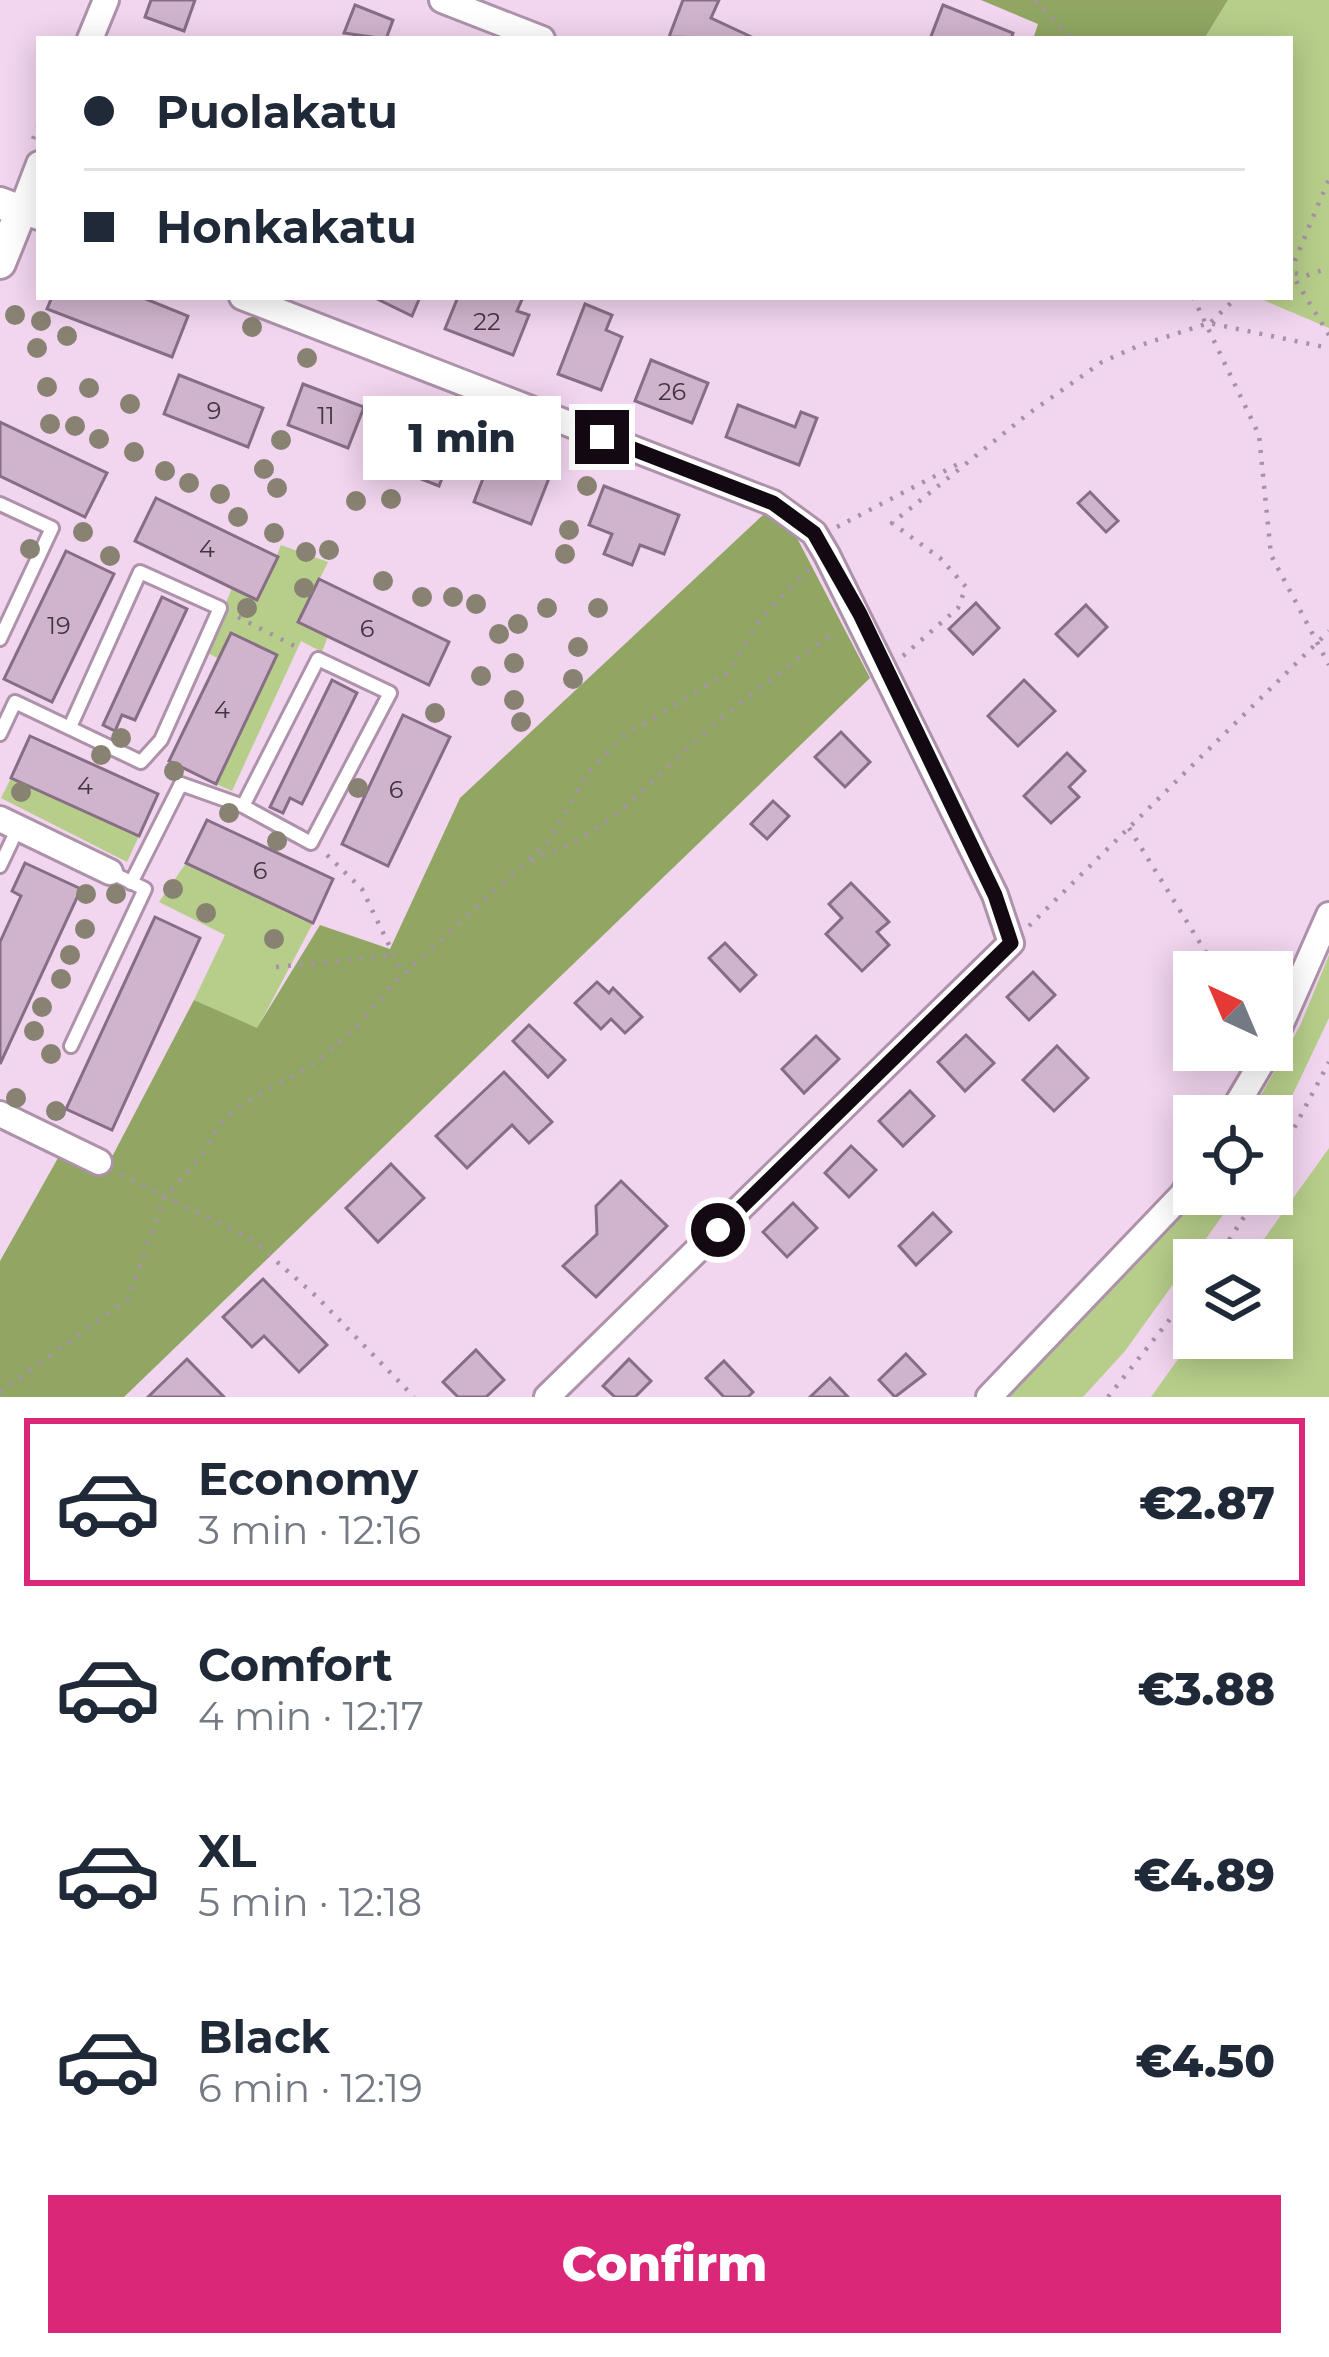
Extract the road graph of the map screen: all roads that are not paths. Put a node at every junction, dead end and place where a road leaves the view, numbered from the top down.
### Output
1 (106, 0) edge
2 (442, 0) edge
3 (91, 36) edge
4 (534, 36) edge
5 (36, 171) edge
6 (20, 210) edge
7 (0, 262) edge
8 (250, 300) edge
9 (0, 504) edge
10 (0, 639) edge
11 (70, 728) junction
12 (0, 734) edge
13 (243, 806) junction
14 (9, 824) edge
15 (0, 866) edge
16 (121, 877) junction
17 (1329, 915) edge
18 (1293, 997) edge
19 (71, 1046) dead end
20 (0, 1114) edge
21 (99, 1162) road end
22 (1173, 1204) edge
23 (547, 1397) edge
24 (989, 1397) edge

1 - 3 street
2 - 4 street
5 - 6 street
6 - 7 street
8 - 23 street
9 - 10 lane
11 - 11 lane
11 - 12 lane
13 - 13 lane
13 - 16 lane
14 - 15 lane
14 - 16 street
16 - 19 lane
17 - 18 street
20 - 21 street
22 - 24 street

